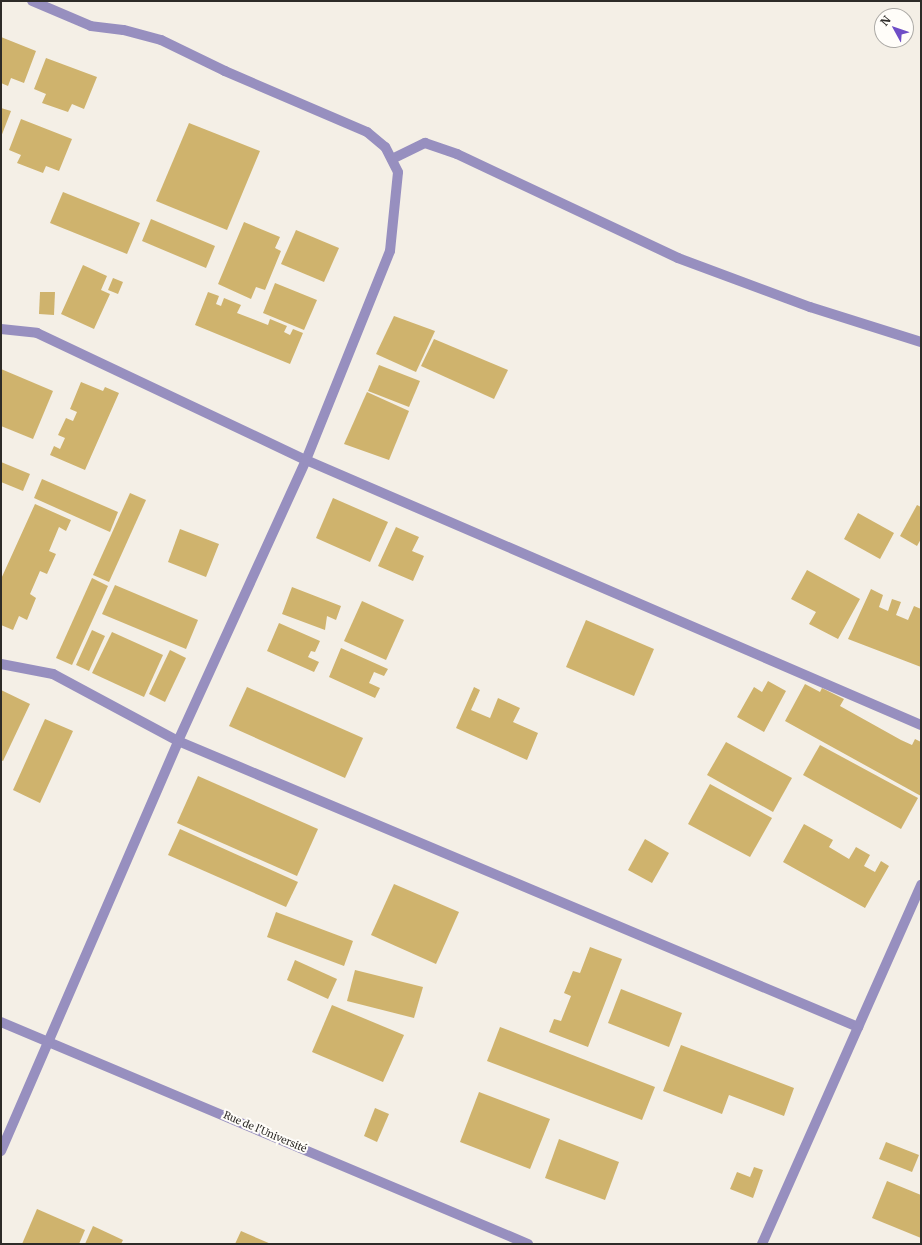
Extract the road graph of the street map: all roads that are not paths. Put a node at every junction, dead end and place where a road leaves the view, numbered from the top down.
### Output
1 (32, 1) edge
2 (392, 158) junction
3 (1, 329) edge
4 (921, 342) edge
5 (306, 460) junction
6 (1, 664) edge
7 (921, 725) edge
8 (178, 741) junction
9 (921, 885) edge
10 (1, 1022) edge
11 (858, 1027) junction
12 (49, 1040) junction
13 (1, 1151) edge
14 (528, 1244) edge
15 (762, 1244) edge

1 - 2 street
2 - 4 street
2 - 5 street
3 - 5 street
5 - 7 street
5 - 8 street
6 - 8 street
8 - 11 street
8 - 12 street
9 - 11 street
10 - 12 street, Rue de l'Université
11 - 15 street
12 - 13 street
12 - 14 street, Rue de l'Université

